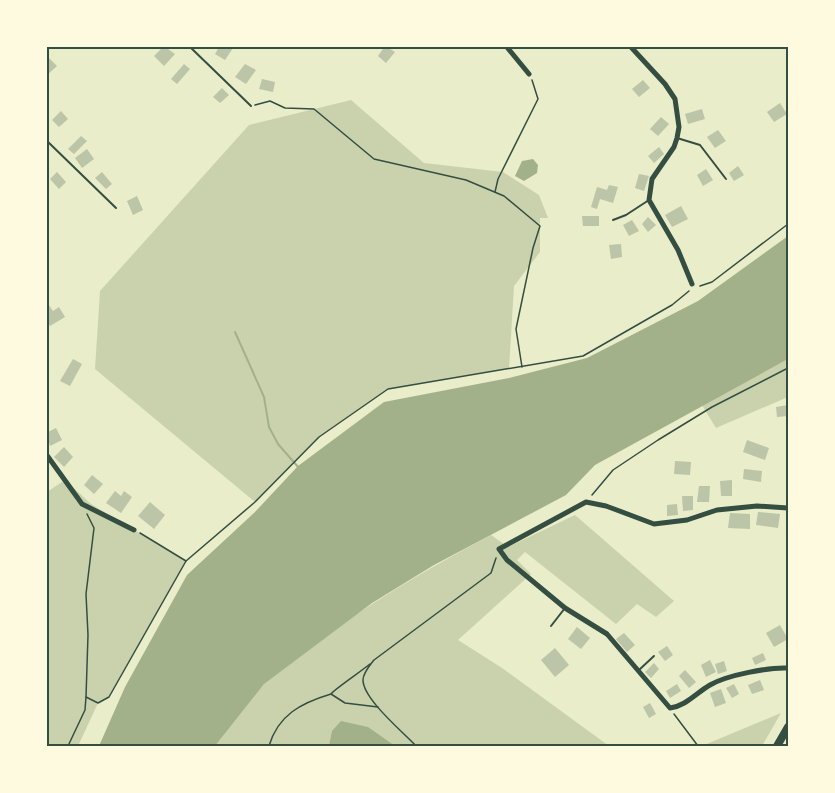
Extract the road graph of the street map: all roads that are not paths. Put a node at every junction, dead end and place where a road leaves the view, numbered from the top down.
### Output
1 (189, 46) edge
2 (506, 46) edge
3 (630, 46) edge
4 (529, 74) road end
5 (251, 106) road end
6 (677, 138) junction
7 (46, 140) edge
8 (726, 179) dead end
9 (649, 200) junction
10 (116, 208) dead end
11 (612, 220) dead end
12 (692, 284) road end
13 (46, 454) edge
14 (789, 508) edge
15 (134, 530) road end
16 (565, 608) junction
17 (551, 626) dead end
18 (654, 656) dead end
19 (789, 668) edge
20 (637, 672) junction
21 (788, 728) edge
22 (777, 747) edge

1 - 5 lane
2 - 4 street
3 - 6 street
6 - 8 lane
6 - 9 street
7 - 10 lane
9 - 11 lane
9 - 12 street
13 - 15 street
14 - 16 street
16 - 17 lane
16 - 20 street
18 - 20 lane
19 - 20 street
21 - 22 main road

